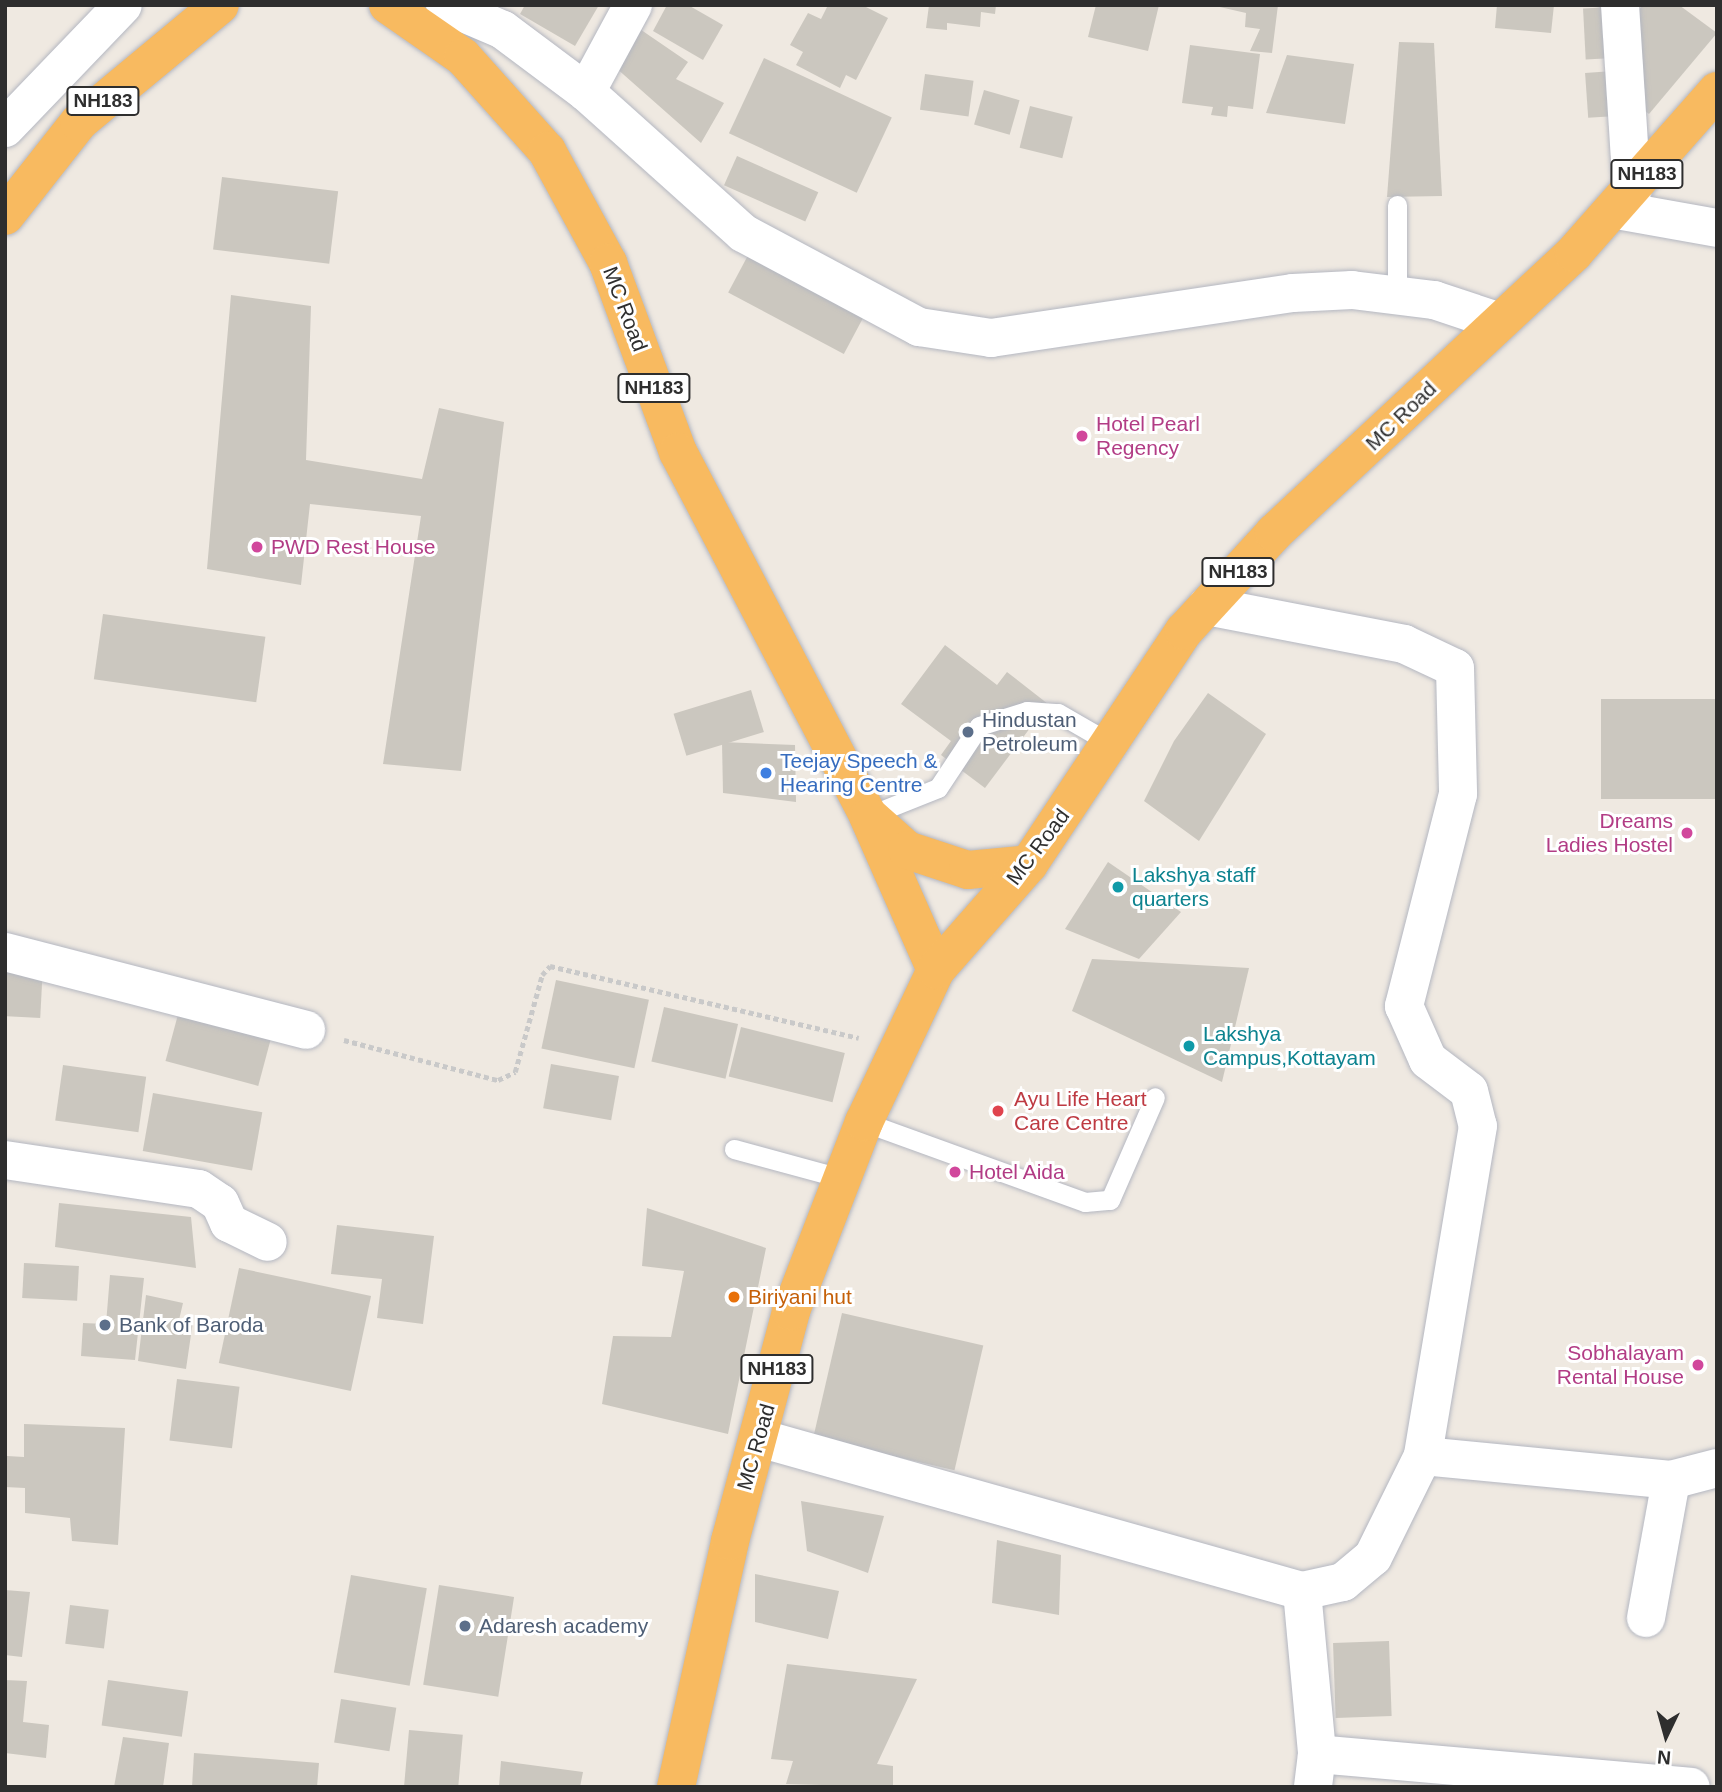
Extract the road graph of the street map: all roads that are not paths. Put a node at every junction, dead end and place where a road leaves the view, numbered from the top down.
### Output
1 (123, 5) edge
2 (220, 5) edge
3 (388, 5) edge
4 (445, 5) edge
5 (633, 5) edge
6 (1620, 5) edge
7 (1717, 91) edge
8 (586, 92) junction
9 (5, 128) edge
10 (1624, 201) junction
11 (1397, 205) dead end
12 (5, 216) edge
13 (1717, 228) edge
14 (1397, 293) junction
15 (1497, 321) junction
16 (1207, 606) junction
17 (1110, 743) junction
18 (868, 816) junction
19 (1029, 864) junction
20 (5, 952) edge
21 (936, 970) junction
22 (306, 1030) road end
23 (1155, 1097) dead end
24 (864, 1122) junction
25 (734, 1149) dead end
26 (5, 1160) edge
27 (841, 1178) junction
28 (268, 1242) dead end
29 (759, 1438) junction
30 (1423, 1456) junction
31 (1717, 1468) edge
32 (1671, 1480) junction
33 (1302, 1591) junction
34 (1646, 1618) dead end
35 (1315, 1771) edge
36 (676, 1787) edge
37 (1691, 1787) edge

1 - 9 street
2 - 12 highway, NH183
3 - 18 highway, MC Road / NH183
4 - 8 street
5 - 8 street
6 - 10 street
7 - 10 highway, MC Road / NH183
8 - 14 street
10 - 13 street
10 - 15 highway, MC Road / NH183
11 - 14 lane
14 - 15 street
15 - 16 highway, MC Road / NH183
16 - 17 highway, MC Road / NH183
16 - 30 street
17 - 18 lane
17 - 19 highway, MC Road / NH183
18 - 19 highway, NH183
18 - 21 highway, MC Road
19 - 21 highway, MC Road / NH183
20 - 22 street
21 - 24 highway, MC Road / NH183
23 - 24 lane
24 - 27 highway, MC Road / NH183
25 - 27 lane
26 - 28 street
27 - 29 highway, MC Road / NH183
29 - 33 street
29 - 36 highway, MC Road / NH183
30 - 32 street
30 - 33 street
31 - 32 street
32 - 34 street
33 - 35 street
35 - 37 street

